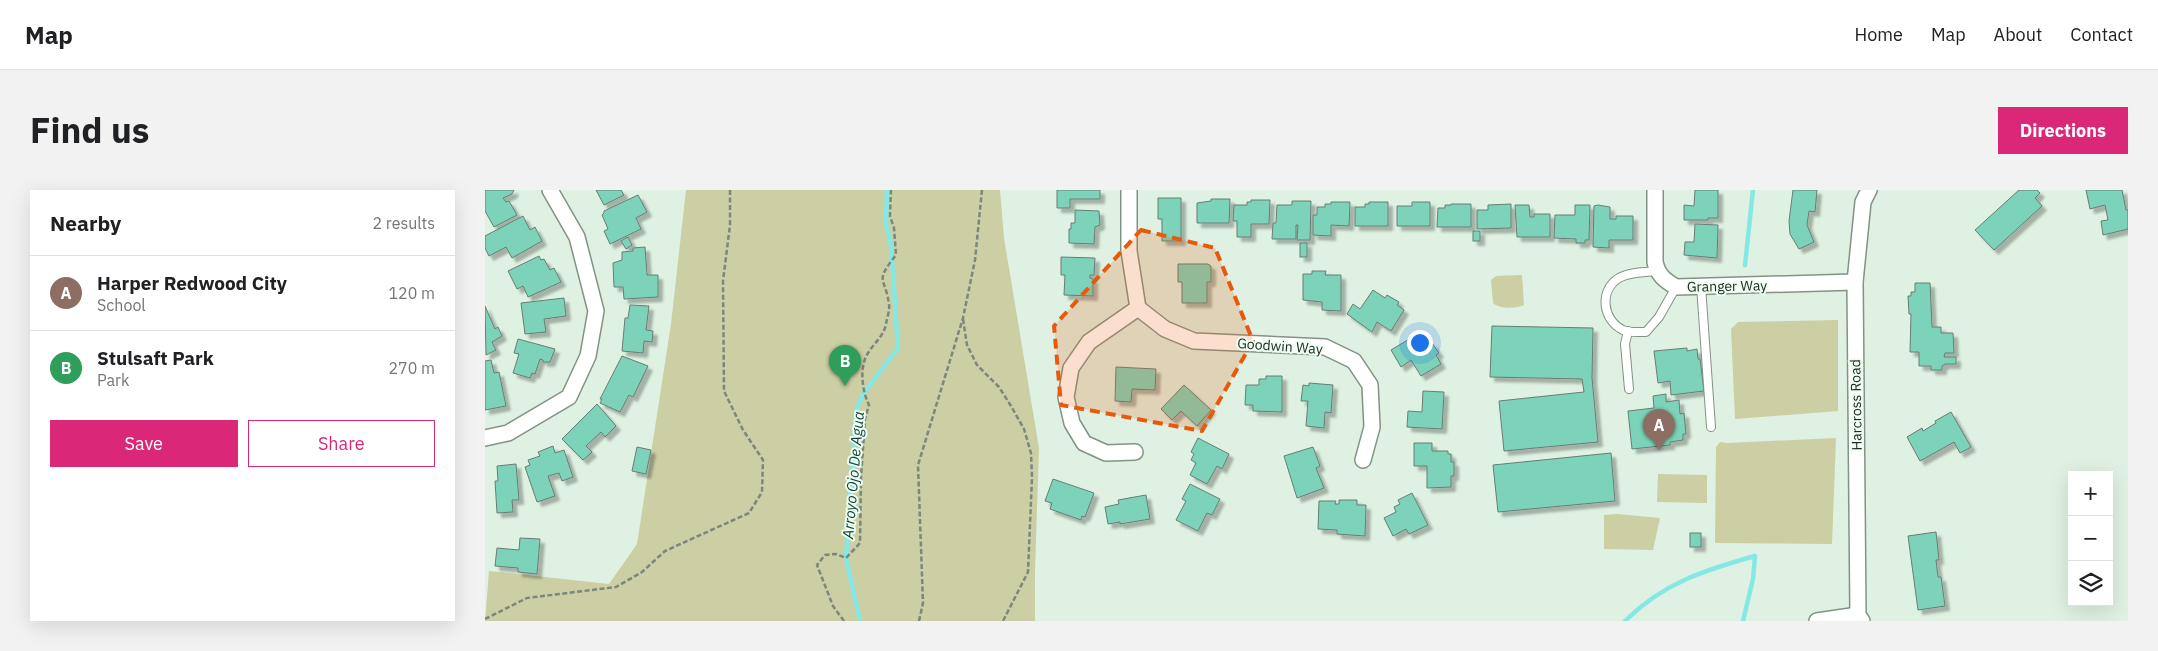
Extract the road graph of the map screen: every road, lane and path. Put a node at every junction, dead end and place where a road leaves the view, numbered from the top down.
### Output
1 (550, 190) edge
2 (730, 190) edge
3 (891, 190) edge
4 (982, 190) edge
5 (1129, 190) edge
6 (1655, 190) edge
7 (1869, 190) edge
8 (1657, 271) junction
9 (1855, 282) junction
10 (1701, 286) junction
11 (1676, 287) junction
12 (1137, 308) junction
13 (963, 318) junction
14 (1628, 331) junction
15 (1629, 389) dead end
16 (1711, 427) dead end
17 (485, 438) edge
18 (1135, 452) dead end
19 (1363, 460) dead end
20 (1860, 618) edge
21 (485, 619) edge
22 (844, 621) edge
23 (919, 621) edge
24 (1003, 621) edge
25 (1817, 621) edge

1 - 17 street
2 - 21 path
3 - 22 path
4 - 13 path
5 - 12 street
6 - 8 street
7 - 9 street, Harcross Road
8 - 11 street, Granger Way
8 - 14 lane
9 - 10 street, Granger Way
9 - 20 street, Harcross Road
10 - 11 street, Granger Way
10 - 16 lane
11 - 14 lane
12 - 18 street
12 - 19 street, Goodwin Way
13 - 23 path
13 - 24 path
14 - 15 lane
20 - 25 street

